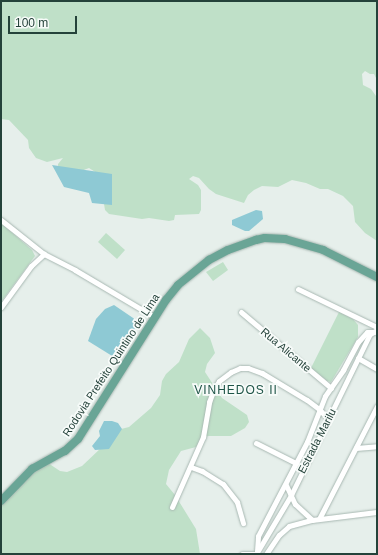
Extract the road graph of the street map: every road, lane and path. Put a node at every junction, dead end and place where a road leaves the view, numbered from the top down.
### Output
1 (1, 220) edge
2 (44, 254) junction
3 (377, 276) edge
4 (298, 289) dead end
5 (1, 307) edge
6 (241, 312) dead end
7 (154, 317) junction
8 (376, 329) edge
9 (358, 358) junction
10 (377, 368) edge
11 (331, 388) junction
12 (377, 406) edge
13 (319, 409) junction
14 (328, 419) junction
15 (256, 443) dead end
16 (377, 446) edge
17 (356, 448) junction
18 (296, 463) junction
19 (191, 467) junction
20 (286, 485) junction
21 (291, 495) junction
22 (1, 501) edge
23 (172, 507) dead end
24 (377, 512) edge
25 (319, 519) junction
26 (312, 520) junction
27 (242, 523) dead end
28 (256, 553) edge
29 (242, 554) edge
30 (266, 554) edge

1 - 2 street
2 - 5 street
2 - 7 street
3 - 7 main road, Rodovia Prefeito Quintino de Lima
4 - 8 street
6 - 11 street, Rua Alicante
7 - 22 main road, Rodovia Prefeito Quintino de Lima
8 - 9 street, Estrada Marilu
8 - 11 street
9 - 10 street
9 - 14 street, Estrada Marilu
11 - 13 street
12 - 17 street
13 - 14 street
13 - 18 street
13 - 19 street
14 - 21 street, Estrada Marilu
15 - 18 street
16 - 17 street
17 - 25 street
18 - 20 street
19 - 23 street
19 - 27 street
20 - 21 street
20 - 28 street
21 - 26 street
21 - 28 street, Estrada Marilu
24 - 25 street
25 - 26 street
26 - 30 street
28 - 29 street

